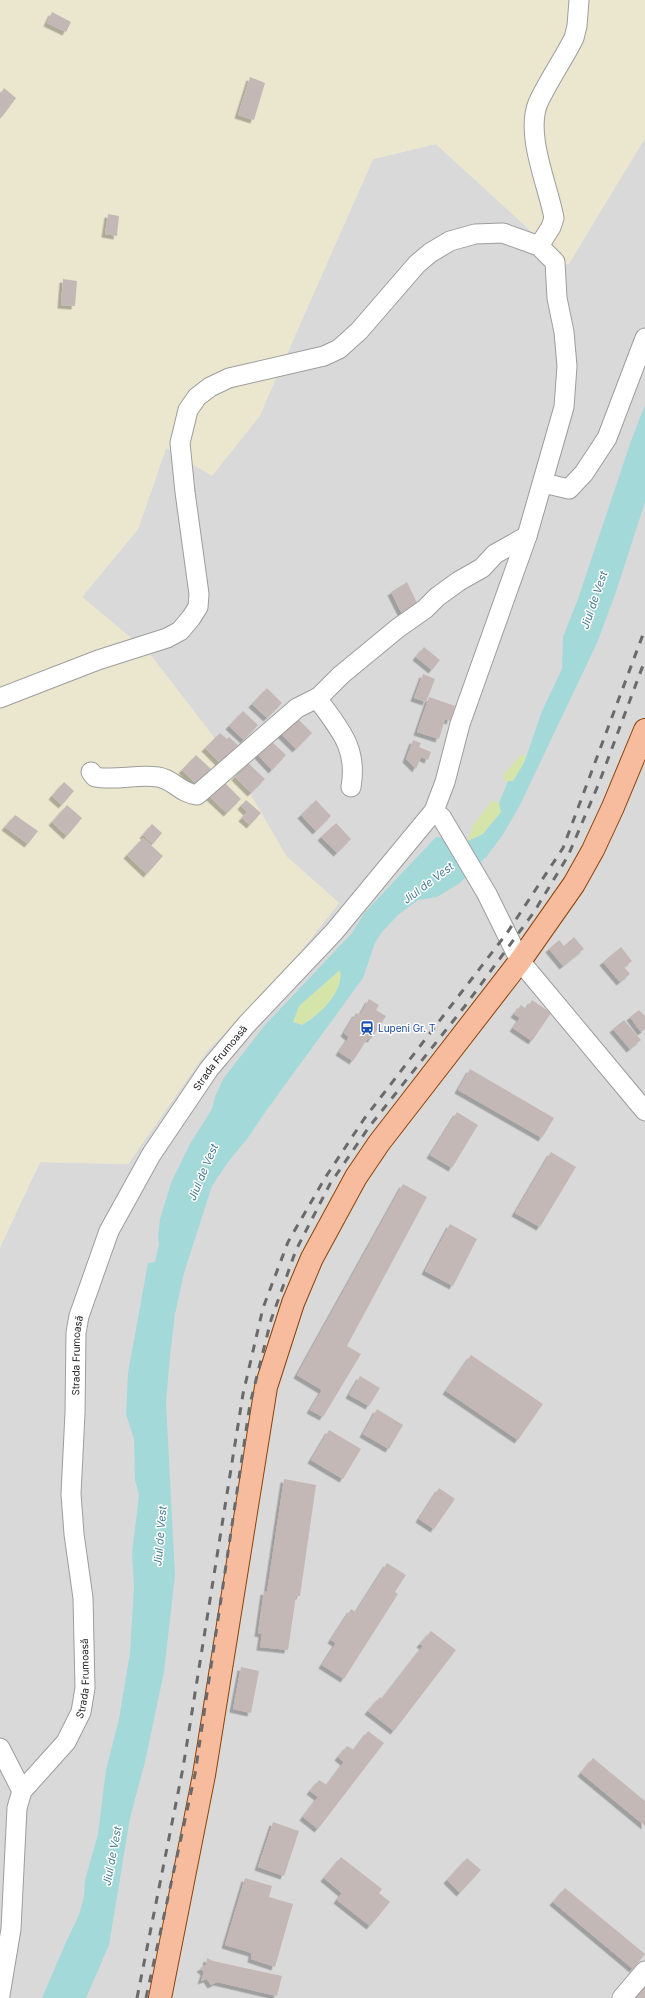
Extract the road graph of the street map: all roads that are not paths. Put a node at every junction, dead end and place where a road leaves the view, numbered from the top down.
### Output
1 (579, 0) edge
2 (539, 246) junction
3 (645, 338) edge
4 (543, 483) junction
5 (527, 536) junction
6 (0, 698) edge
7 (317, 698) junction
8 (645, 730) edge
9 (91, 772) dead end
10 (351, 787) dead end
11 (438, 814) junction
12 (520, 961) junction
13 (645, 1111) edge
14 (0, 1748) edge
15 (22, 1791) junction
16 (645, 1970) edge
17 (0, 1995) edge
18 (160, 1998) edge
19 (622, 1998) edge

1 - 2 street
2 - 4 street, Strada Frumoasă
2 - 6 street
3 - 4 street
4 - 5 street, Strada Frumoasă
5 - 7 street
5 - 11 street, Strada Frumoasă
7 - 9 street
7 - 10 street
8 - 12 main road
11 - 12 street
11 - 15 street, Strada Frumoasă
12 - 13 street
12 - 18 main road
14 - 15 street
15 - 17 street, Strada Frumoasă
16 - 19 street

